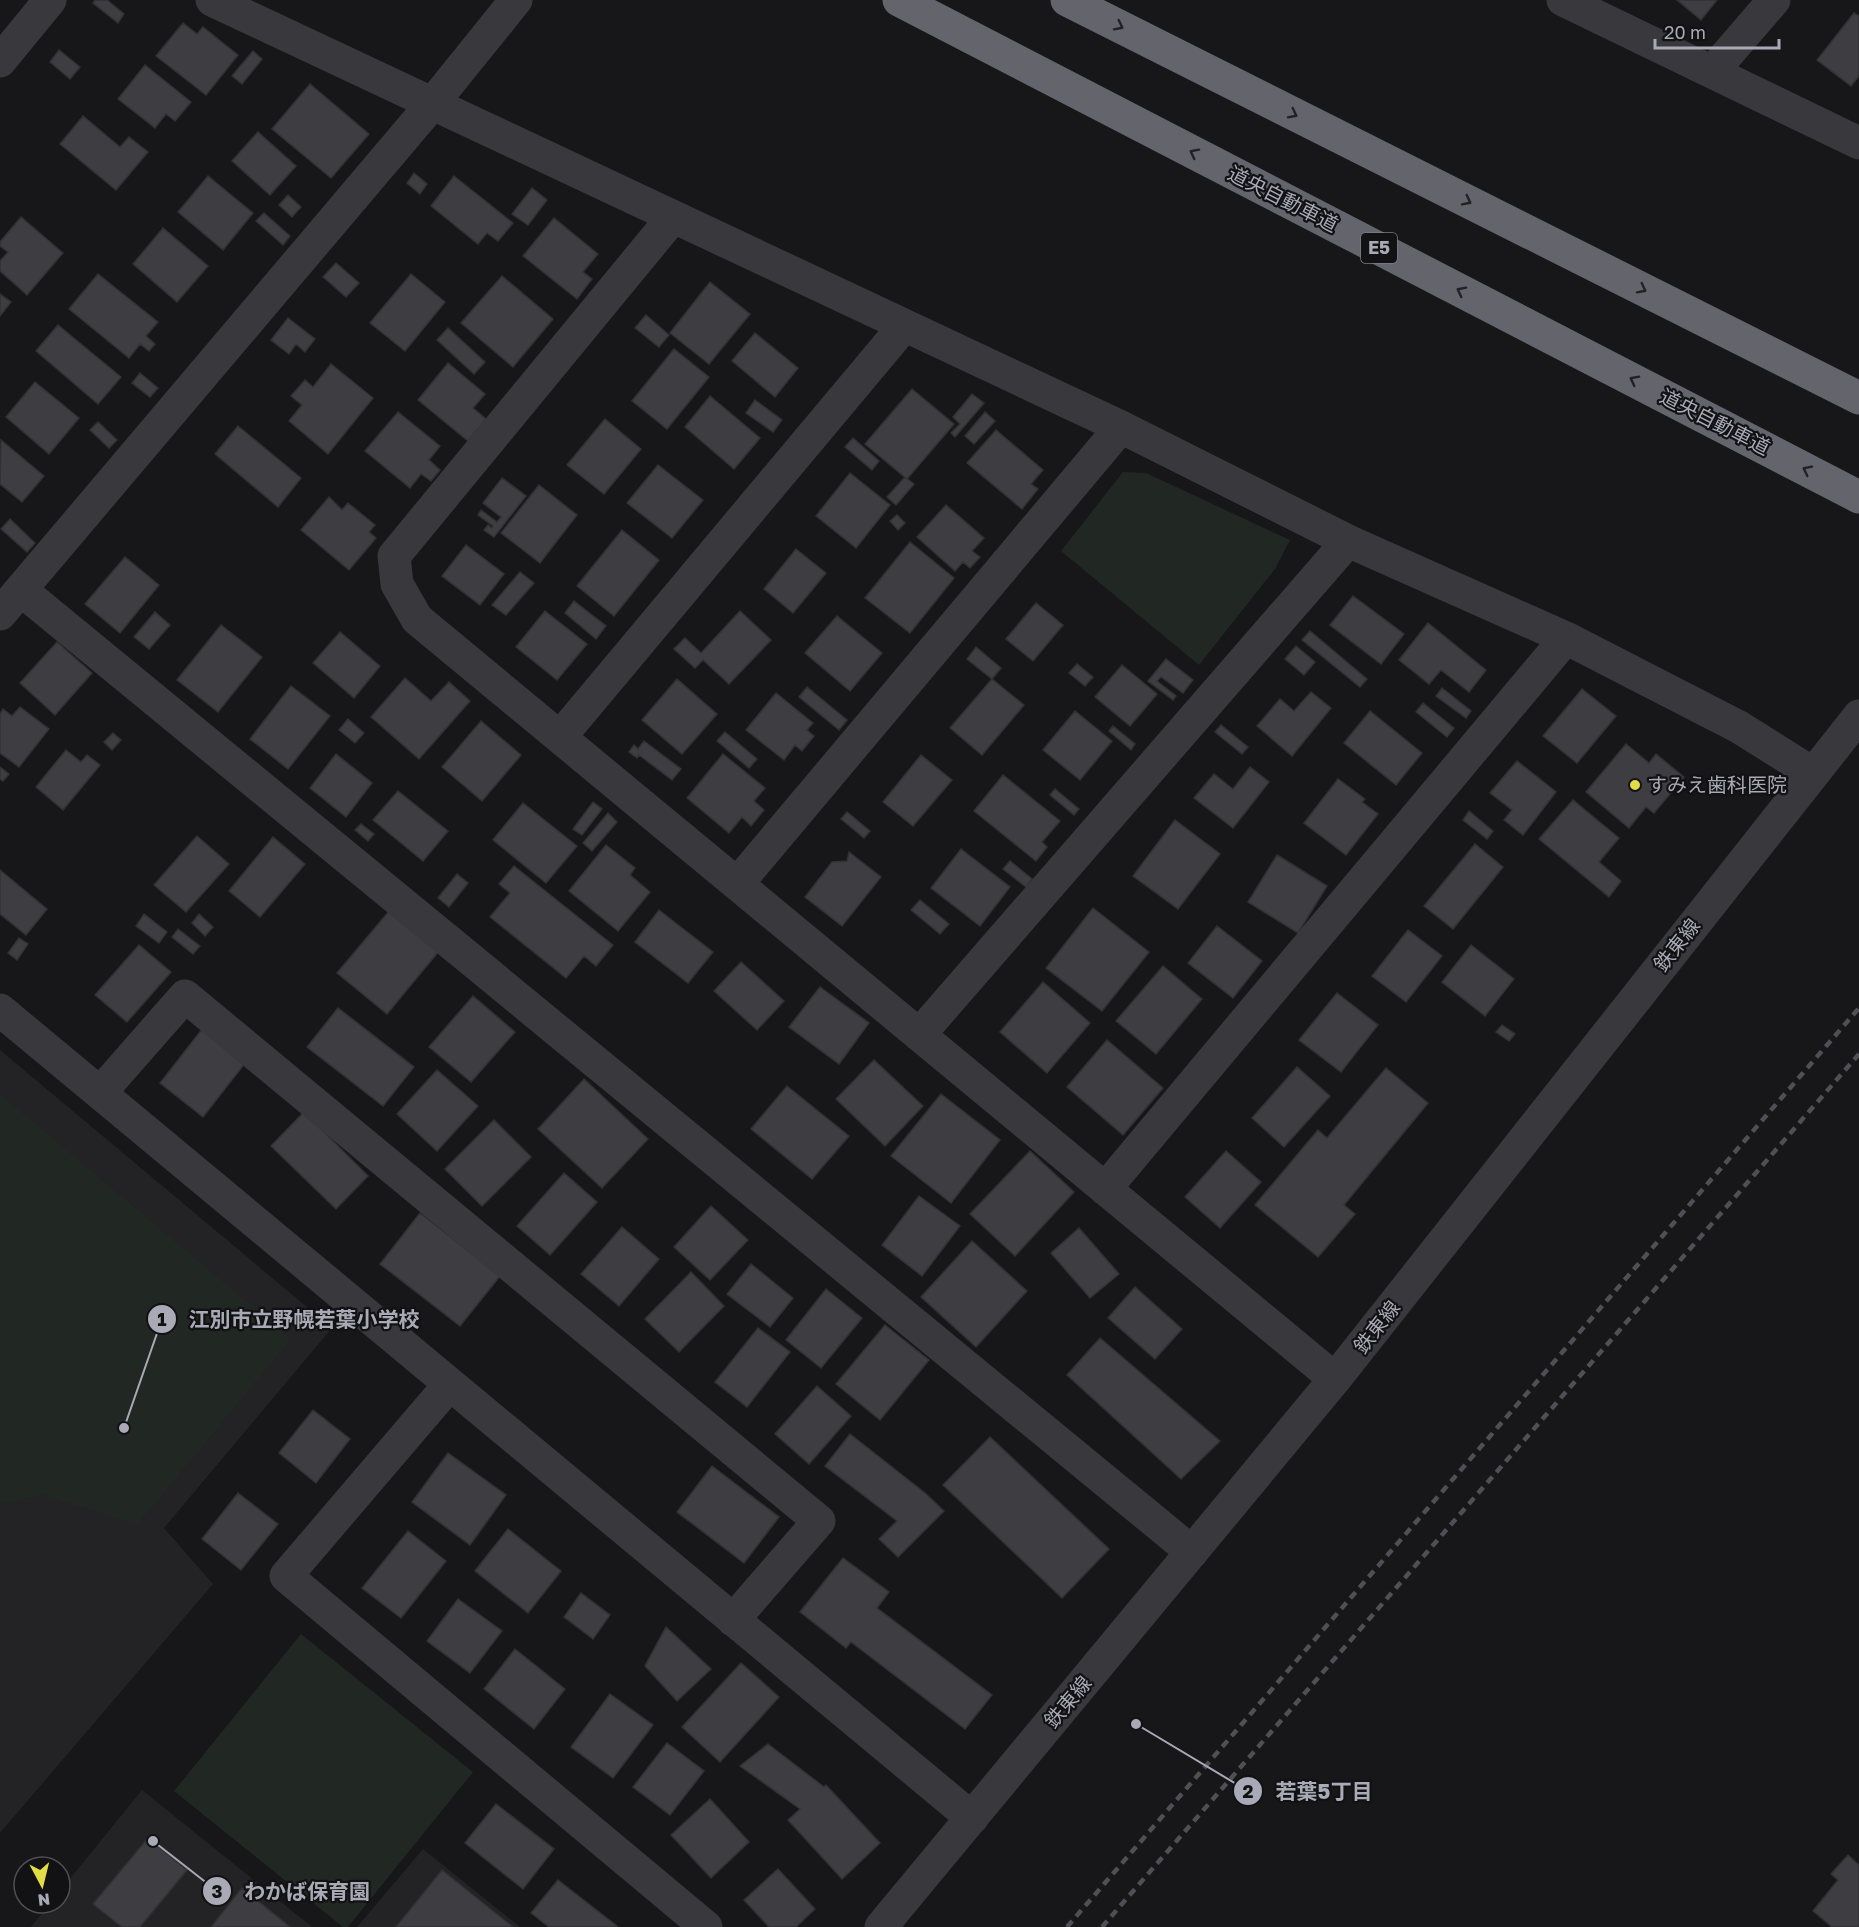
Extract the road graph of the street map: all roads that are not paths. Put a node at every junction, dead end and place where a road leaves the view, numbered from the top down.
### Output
1 (50, 0) edge
2 (212, 0) edge
3 (516, 0) edge
4 (899, 0) edge
5 (1067, 0) edge
6 (1563, 0) edge
7 (1774, 0) edge
8 (0, 61) edge
9 (1712, 72) junction
10 (432, 104) junction
11 (1859, 143) edge
12 (673, 217) junction
13 (904, 326) junction
14 (1859, 398) edge
15 (1121, 427) junction
16 (1859, 497) edge
17 (1348, 541) junction
18 (10, 602) edge
19 (1566, 638) junction
20 (1859, 716) edge
21 (560, 737) junction
22 (1812, 773) junction
23 (737, 884) junction
24 (0, 1010) edge
25 (919, 1035) junction
26 (100, 1093) junction
27 (1105, 1189) junction
28 (1335, 1379) junction
29 (450, 1384) junction
30 (1192, 1552) junction
31 (733, 1620) junction
32 (972, 1818) junction
33 (706, 1927) edge
34 (881, 1927) edge

1 - 8 street
2 - 10 street
3 - 10 street
16 -> 4 highway, 道央自動車道 / E5
5 -> 14 highway
6 - 9 street
7 - 9 street
9 - 11 street
10 - 12 street
10 - 18 street
12 - 13 street
12 - 21 street
13 - 15 street
13 - 21 street
15 - 17 street
15 - 23 street
17 - 19 street
17 - 25 street
18 - 30 street
19 - 22 street
19 - 27 street
20 - 22 street, 鉄東線
21 - 23 street
22 - 28 street, 鉄東線
23 - 25 street
24 - 26 street
25 - 27 street
26 - 29 street
26 - 31 street
27 - 28 street
28 - 30 street, 鉄東線
29 - 31 street
29 - 33 street
30 - 32 street, 鉄東線
31 - 32 street
32 - 34 street, 鉄東線

